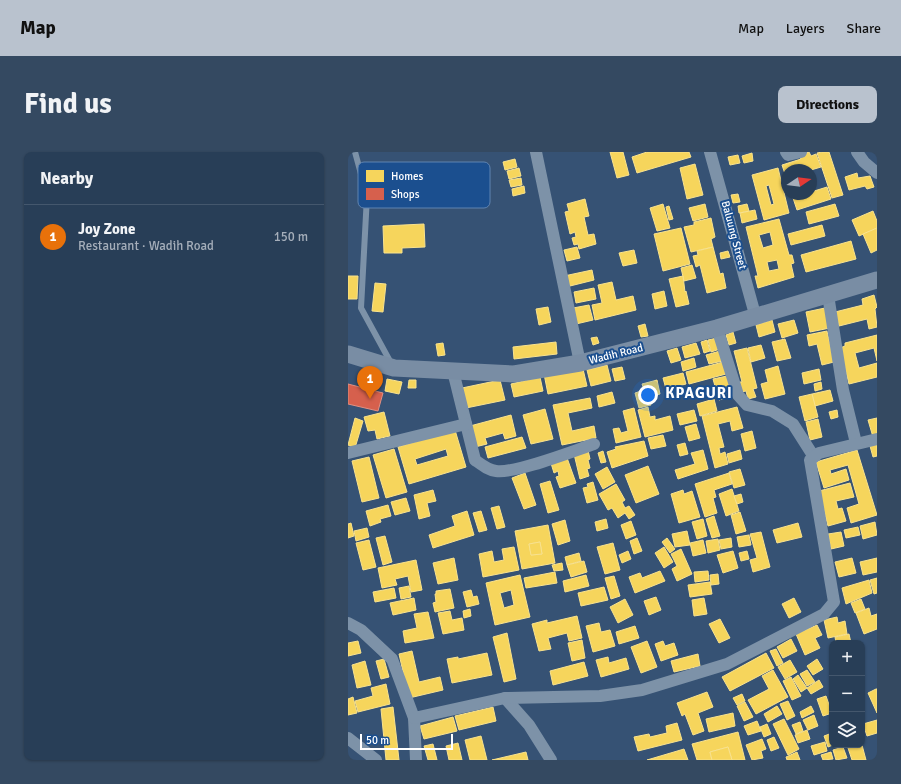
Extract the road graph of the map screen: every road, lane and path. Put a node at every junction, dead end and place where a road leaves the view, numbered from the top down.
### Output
1 (355, 152) edge
2 (536, 152) edge
3 (710, 152) edge
4 (801, 152) edge
5 (857, 152) edge
6 (786, 153) edge
7 (358, 163) edge
8 (877, 172) edge
9 (366, 208) edge
10 (877, 280) edge
11 (828, 295) junction
12 (756, 318) junction
13 (718, 328) junction
14 (348, 354) edge
15 (580, 363) junction
16 (394, 368) junction
17 (453, 371) junction
18 (466, 424) junction
19 (877, 438) edge
20 (856, 443) junction
21 (594, 444) dead end
22 (348, 453) edge
23 (814, 457) junction
24 (348, 623) edge
25 (505, 698) junction
26 (414, 718) junction
27 (348, 738) edge
28 (376, 760) edge
29 (416, 760) edge
30 (551, 760) edge

1 - 7 lane
2 - 15 street
3 - 12 street, Baluung Street
4 - 6 street
5 - 8 street
9 - 16 lane
10 - 11 street, Wadih Road
11 - 12 street, Wadih Road
11 - 20 street
12 - 13 street, Wadih Road
13 - 15 street, Wadih Road
13 - 23 street
14 - 16 street, Wadih Road
15 - 17 street, Wadih Road
16 - 17 street, Wadih Road
17 - 18 street
18 - 21 street
18 - 22 street
19 - 20 street
20 - 23 street
23 - 25 street
24 - 26 street
25 - 26 street
25 - 30 street
26 - 29 street
27 - 28 street

